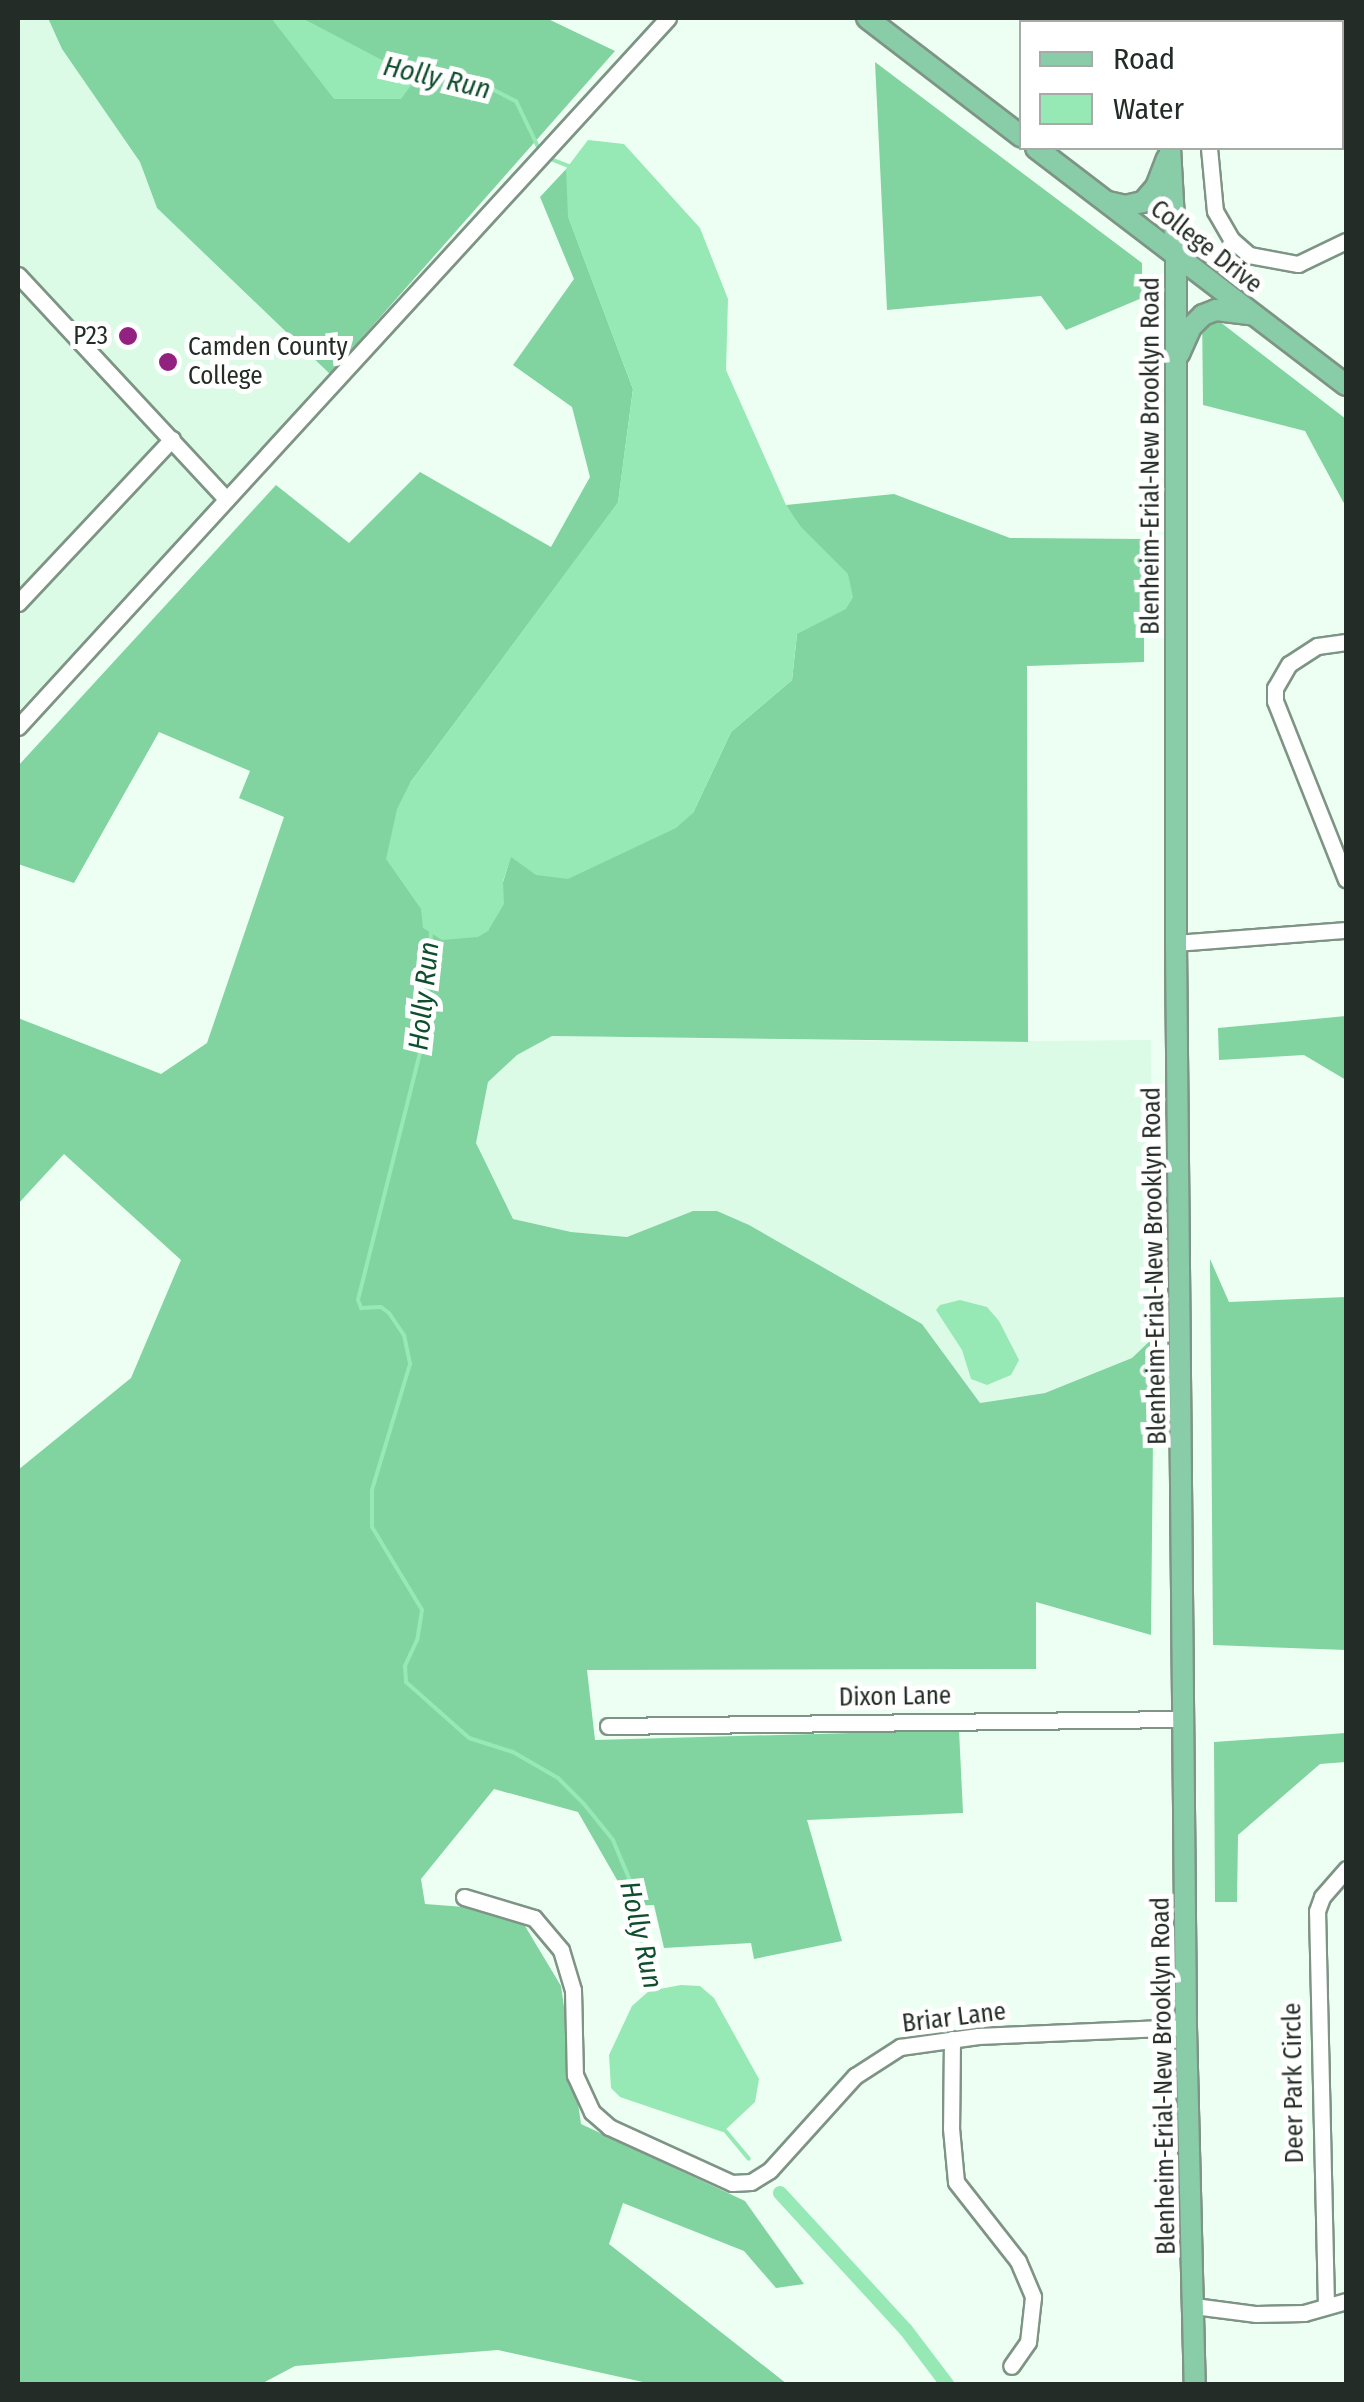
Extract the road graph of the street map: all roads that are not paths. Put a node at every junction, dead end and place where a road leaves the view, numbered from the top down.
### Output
1 (668, 18) edge
2 (867, 18) edge
3 (1019, 134) edge
4 (1039, 150) edge
5 (1169, 150) edge
6 (1169, 150) edge
7 (1209, 150) edge
8 (1104, 200) junction
9 (1346, 241) edge
10 (1176, 256) junction
11 (18, 275) edge
12 (1252, 314) junction
13 (1175, 381) junction
14 (1346, 385) edge
15 (172, 439) junction
16 (226, 499) junction
17 (21, 594) edge
18 (1346, 642) edge
19 (18, 727) edge
20 (1346, 879) edge
21 (1346, 930) edge
22 (1176, 943) junction
23 (1183, 1718) junction
24 (608, 1726) dead end
25 (1346, 1869) edge
26 (464, 1897) dead end
27 (1186, 2027) junction
28 (952, 2039) junction
29 (1346, 2301) edge
30 (1194, 2306) junction
31 (1326, 2306) junction
32 (1010, 2366) dead end
33 (1195, 2384) edge

1 - 16 street
2 - 3 main road
4 - 8 main road, College Drive
5 - 8 main road
6 - 10 main road, Blenheim-Erial-New Brooklyn Road
7 - 9 street
8 - 10 main road, College Drive
10 - 12 main road, College Drive
10 - 13 main road, Blenheim-Erial-New Brooklyn Road
11 - 15 street
12 - 13 main road
12 - 14 main road, College Drive
13 - 22 main road, Blenheim-Erial-New Brooklyn Road
15 - 16 street
15 - 17 street
16 - 19 street
18 - 20 street
21 - 22 street
22 - 23 main road, Blenheim-Erial-New Brooklyn Road
23 - 24 street, Dixon Lane
23 - 27 main road, Blenheim-Erial-New Brooklyn Road
25 - 31 street, Deer Park Circle
26 - 28 street, Briar Lane
27 - 28 street, Briar Lane
27 - 30 main road, Blenheim-Erial-New Brooklyn Road
28 - 32 street
29 - 31 street
30 - 31 street
30 - 33 main road, Blenheim-Erial-New Brooklyn Road

